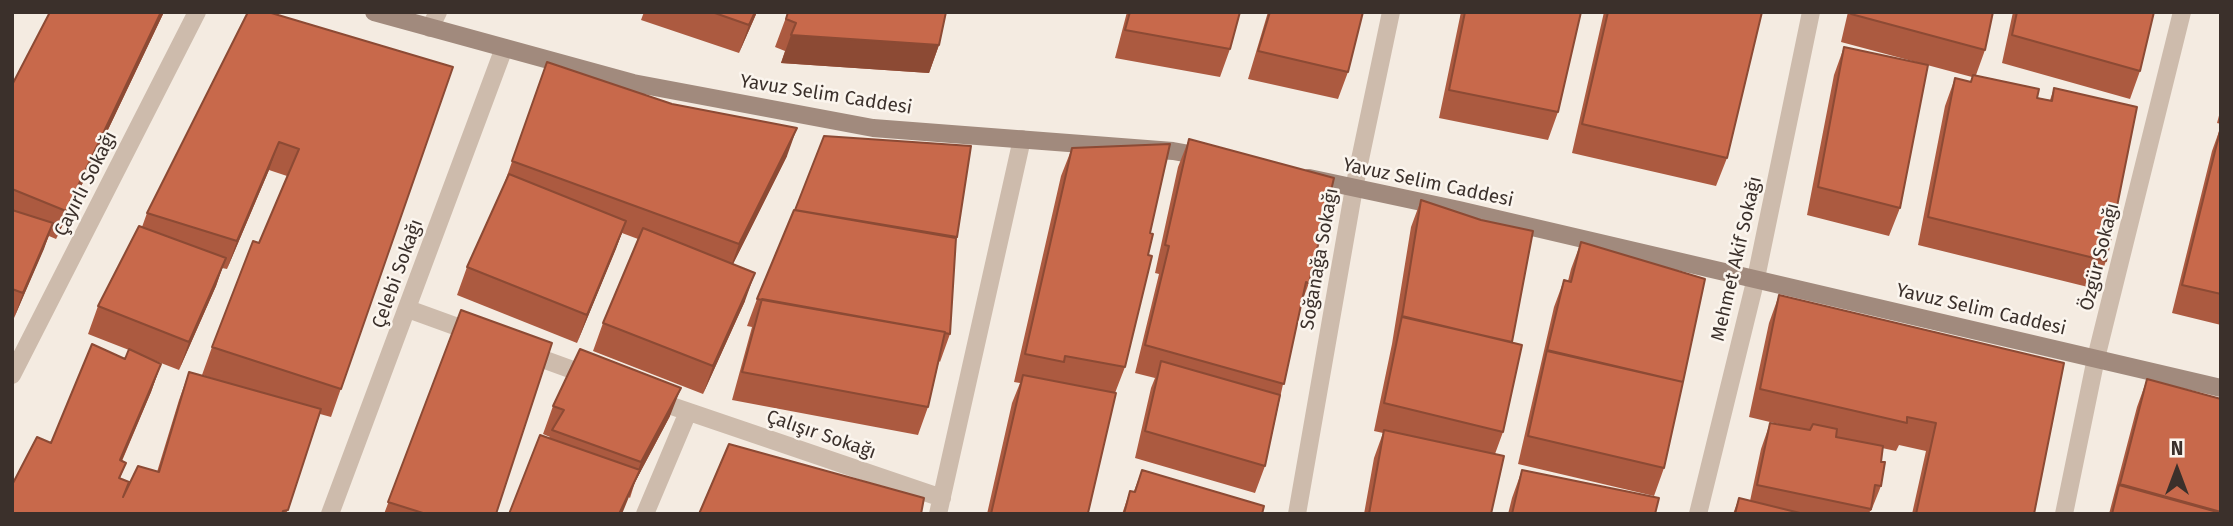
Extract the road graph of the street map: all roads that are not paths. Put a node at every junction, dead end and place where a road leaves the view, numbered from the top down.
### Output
1 (197, 12) edge
2 (374, 12) edge
3 (1391, 12) edge
4 (1811, 12) edge
5 (2182, 12) edge
6 (434, 20) edge
7 (504, 48) junction
8 (1022, 139) junction
9 (1225, 161) edge
10 (1289, 174) edge
11 (1353, 188) junction
12 (1756, 278) junction
13 (408, 309) junction
14 (2096, 358) junction
15 (12, 375) edge
16 (611, 384) edge
17 (2221, 388) edge
18 (637, 394) edge
19 (688, 412) junction
20 (940, 506) edge
21 (330, 514) edge
22 (645, 514) edge
23 (1297, 514) edge
24 (1698, 514) edge
25 (2064, 514) edge

1 - 15 street, Çayırlı Sokağı
2 - 6 street, Yavuz Selim Caddesi
3 - 11 street, Soğanağa Sokağı
4 - 12 street, Mehmet Akif Sokağı
5 - 14 street, Özgür Sokağı
6 - 7 street, Yavuz Selim Caddesi
7 - 8 street, Yavuz Selim Caddesi
7 - 13 street, Çelebi Sokağı
8 - 9 street, Yavuz Selim Caddesi
8 - 20 street
10 - 11 street, Yavuz Selim Caddesi
11 - 12 street, Yavuz Selim Caddesi
11 - 23 street, Soğanağa Sokağı
12 - 14 street, Yavuz Selim Caddesi
12 - 24 street, Mehmet Akif Sokağı
13 - 16 street
13 - 21 street, Çelebi Sokağı
14 - 17 street, Yavuz Selim Caddesi
14 - 25 street, Özgür Sokağı
18 - 19 street, Çalışır Sokağı
19 - 20 street, Çalışır Sokağı
19 - 22 street

